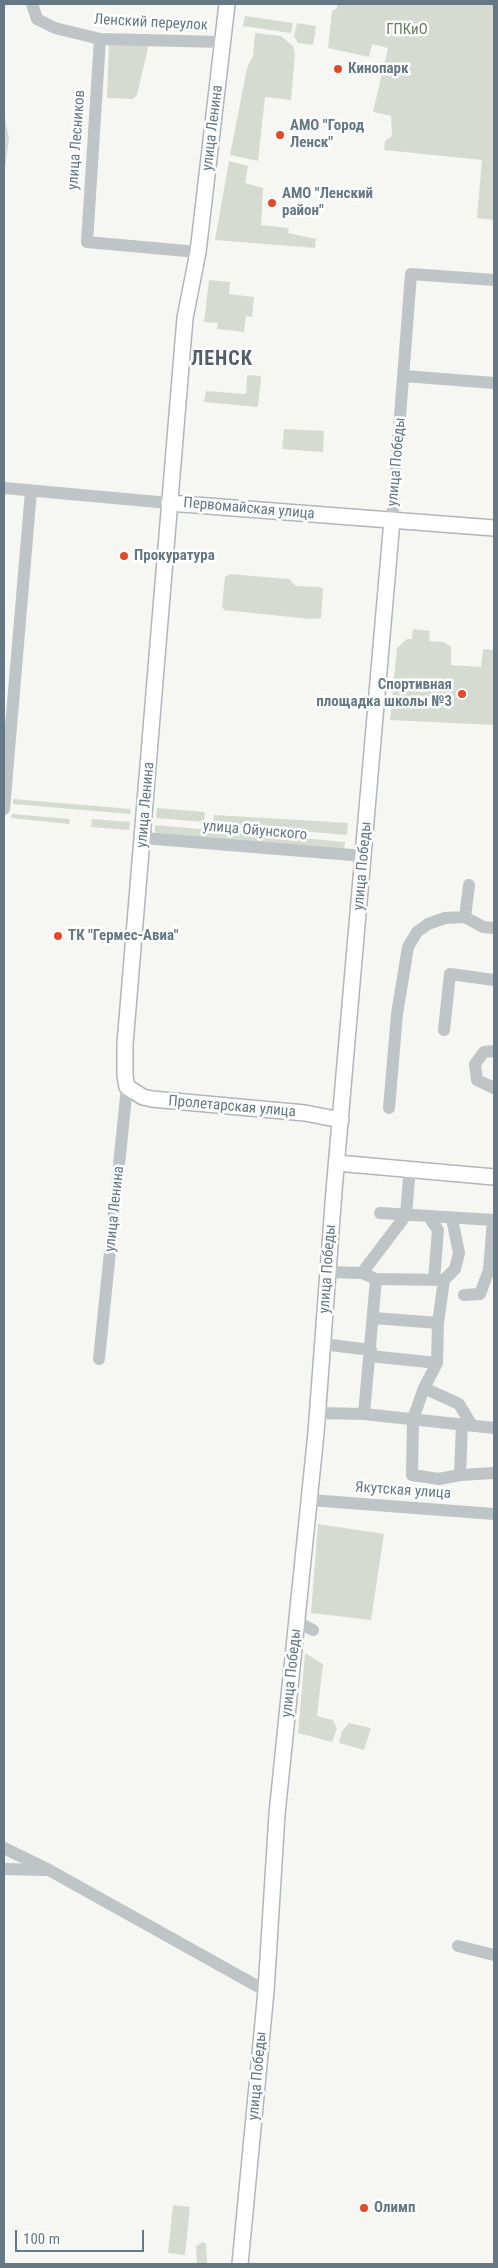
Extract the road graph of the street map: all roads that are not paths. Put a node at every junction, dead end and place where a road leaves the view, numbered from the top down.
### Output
1 (32, 4) edge
2 (227, 4) edge
3 (100, 39) junction
4 (223, 42) junction
5 (198, 252) junction
6 (494, 280) edge
7 (404, 376) junction
8 (494, 383) edge
9 (4, 488) edge
10 (30, 491) junction
11 (169, 502) junction
12 (392, 520) junction
13 (494, 528) edge
14 (4, 809) edge
15 (143, 838) junction
16 (364, 856) junction
17 (469, 885) dead end
18 (465, 917) junction
19 (494, 928) edge
20 (494, 980) edge
21 (444, 1030) dead end
22 (494, 1051) edge
23 (127, 1087) junction
24 (494, 1088) edge
25 (389, 1108) dead end
26 (340, 1120) junction
27 (337, 1163) junction
28 (494, 1177) edge
29 (408, 1179) dead end
30 (380, 1213) dead end
31 (406, 1215) junction
32 (429, 1217) junction
33 (452, 1219) junction
34 (493, 1220) edge
35 (492, 1271) edge
36 (328, 1272) junction
37 (362, 1273) junction
38 (376, 1279) junction
39 (439, 1280) junction
40 (464, 1295) dead end
41 (374, 1318) junction
42 (438, 1323) junction
43 (322, 1344) junction
44 (370, 1353) junction
45 (99, 1358) dead end
46 (437, 1363) junction
47 (424, 1388) junction
48 (317, 1413) junction
49 (364, 1414) junction
50 (413, 1419) junction
51 (467, 1424) junction
52 (494, 1428) edge
53 (494, 1473) edge
54 (460, 1475) junction
55 (310, 1500) junction
56 (494, 1514) edge
57 (297, 1622) junction
58 (313, 1630) dead end
59 (4, 1848) edge
60 (4, 1868) edge
61 (49, 1870) junction
62 (458, 1946) dead end
63 (494, 1955) edge
64 (266, 1992) junction
65 (240, 2264) edge

1 - 3 street, Ленский переулок
2 - 4 main road, улица Ленина
3 - 4 street, Ленский переулок
3 - 5 street, улица Лесников
4 - 5 main road, улица Ленина
5 - 11 main road, улица Ленина
6 - 7 street, улица Победы
7 - 8 street
7 - 12 street, улица Победы
9 - 10 street, Первомайская улица
10 - 11 street, Первомайская улица
10 - 14 street
11 - 12 main road, Первомайская улица
11 - 15 main road, улица Ленина
12 - 13 main road, Первомайская улица
12 - 16 main road, улица Победы
15 - 16 street, улица Ойунского
15 - 23 main road, улица Ленина
16 - 26 main road, улица Победы
17 - 18 street
18 - 19 street
18 - 25 street
20 - 21 street
22 - 24 street
23 - 26 main road, Пролетарская улица
23 - 45 street, улица Ленина
26 - 27 main road, улица Победы
27 - 28 main road
27 - 36 main road, улица Победы
29 - 31 street
30 - 31 street
31 - 32 street
31 - 37 street
32 - 33 street
32 - 39 street
33 - 34 street
33 - 39 street
34 - 35 street
35 - 40 street
36 - 37 street
36 - 43 main road, улица Победы
37 - 38 street
38 - 39 street
38 - 41 street
39 - 42 street
41 - 42 street
41 - 44 street
42 - 46 street
43 - 44 street
43 - 48 main road, улица Победы
44 - 46 street
44 - 49 street
46 - 47 street
47 - 50 street
47 - 51 street
48 - 49 street
48 - 55 main road, улица Победы
49 - 50 street
50 - 51 street
50 - 54 street
51 - 52 street
51 - 54 street
53 - 54 street
55 - 56 street, Якутская улица
55 - 57 main road, улица Победы
57 - 58 street
57 - 64 main road, улица Победы
59 - 61 street
60 - 61 street
61 - 64 street
62 - 63 street
64 - 65 main road, улица Победы

